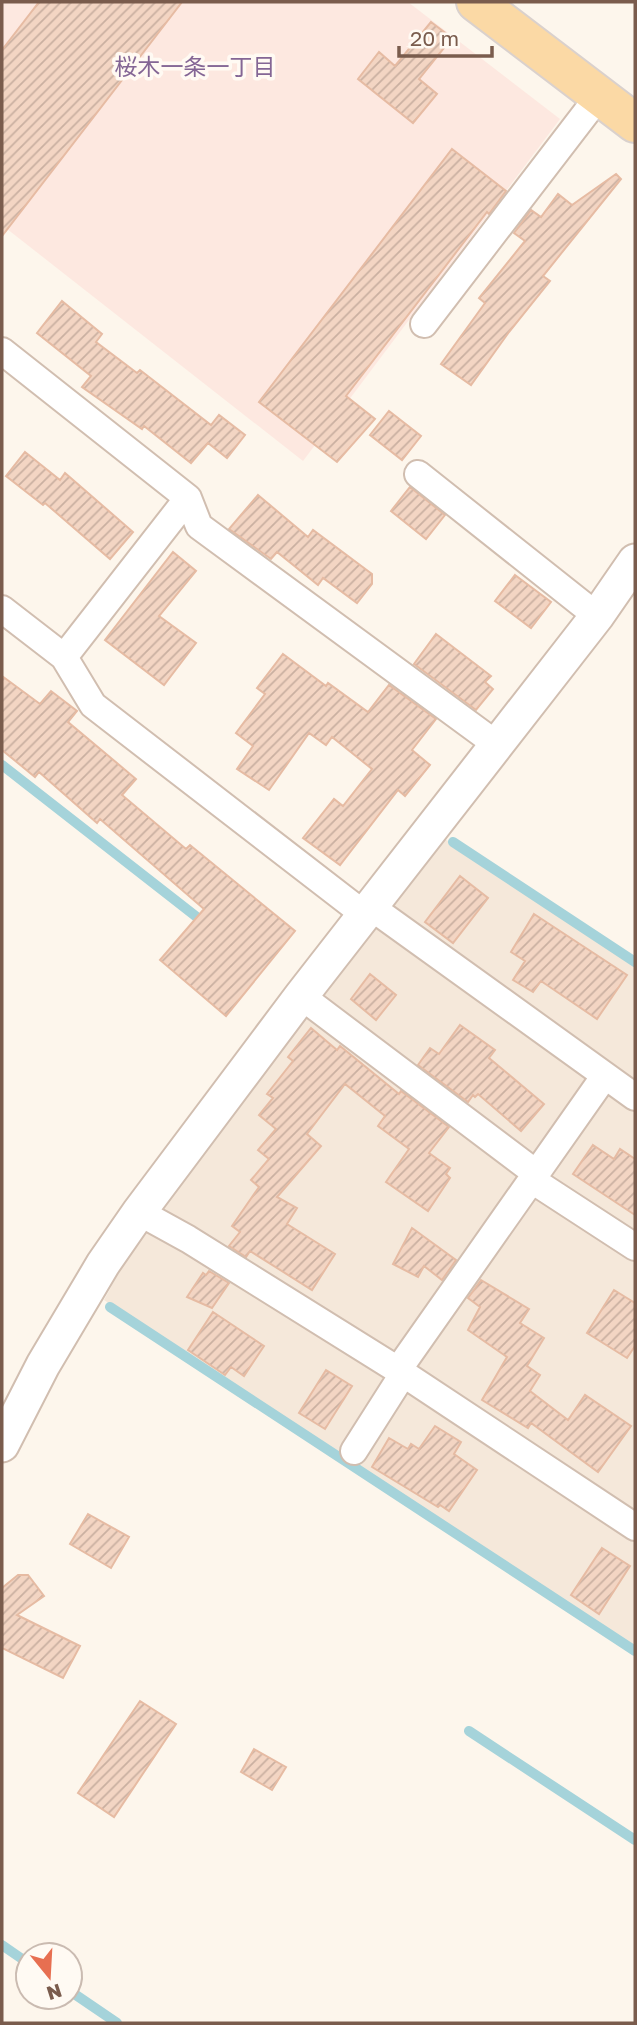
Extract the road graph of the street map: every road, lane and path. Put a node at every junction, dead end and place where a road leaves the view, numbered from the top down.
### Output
1 (476, 2) edge
2 (599, 96) junction
3 (635, 123) edge
4 (424, 324) dead end
5 (2, 351) edge
6 (418, 474) dead end
7 (188, 498) junction
8 (635, 561) edge
9 (2, 609) edge
10 (597, 616) junction
11 (64, 657) junction
12 (496, 744) junction
13 (368, 911) junction
14 (302, 996) junction
15 (604, 1077) junction
16 (635, 1097) edge
17 (534, 1177) junction
18 (138, 1212) junction
19 (635, 1247) edge
20 (400, 1372) junction
21 (2, 1445) edge
22 (354, 1451) dead end
23 (635, 1527) edge

1 - 2 main road
2 - 3 main road
2 - 4 street
5 - 7 street
6 - 10 street
7 - 11 street
7 - 12 street
8 - 10 street
9 - 11 street
10 - 12 street
11 - 13 street
12 - 13 street
13 - 14 street
13 - 15 street
14 - 17 street
14 - 18 street
15 - 16 street
15 - 17 street
17 - 19 street
17 - 20 street
18 - 20 street
18 - 21 street
20 - 22 street
20 - 23 street

